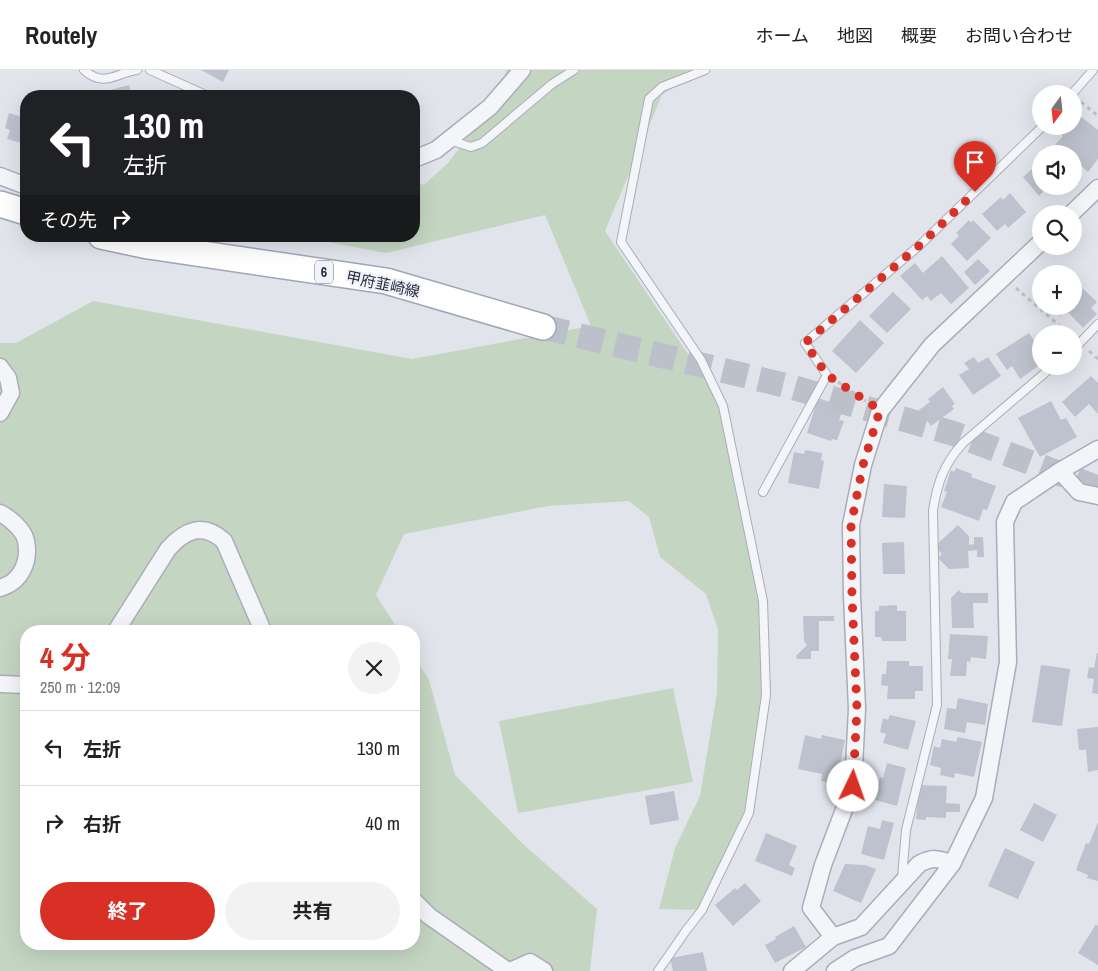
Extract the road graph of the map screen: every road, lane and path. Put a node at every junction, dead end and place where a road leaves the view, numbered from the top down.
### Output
1 (84, 70) edge
2 (138, 70) edge
3 (150, 70) edge
4 (522, 70) edge
5 (574, 70) edge
6 (705, 70) edge
7 (1093, 70) edge
8 (1080, 85) edge
9 (195, 90) edge
10 (1082, 103) edge
11 (1098, 116) edge
12 (1034, 135) edge
13 (449, 140) junction
14 (420, 156) edge
15 (0, 176) edge
16 (20, 184) edge
17 (1098, 188) edge
18 (0, 204) edge
19 (1080, 205) edge
20 (20, 210) edge
21 (129, 242) edge
22 (1032, 250) edge
23 (1003, 277) junction
24 (1098, 324) edge
25 (1059, 325) edge
26 (543, 327) tunnel mouth
27 (1082, 341) edge
28 (0, 367) edge
29 (827, 375) junction
30 (1043, 375) edge
31 (880, 410) junction
32 (0, 413) edge
33 (1098, 449) edge
34 (1060, 471) junction
35 (763, 492) dead end
36 (1098, 496) edge
37 (0, 512) edge
38 (0, 588) edge
39 (120, 625) edge
40 (260, 625) edge
41 (0, 684) edge
42 (20, 685) edge
43 (952, 864) junction
44 (902, 882) junction
45 (420, 907) edge
46 (833, 937) junction
47 (509, 971) edge
48 (544, 971) edge
49 (658, 971) edge
50 (792, 971) edge
51 (835, 971) edge

1 - 2 lane
3 - 9 lane
4 - 13 street
5 - 13 lane
6 - 49 lane
7 - 8 lane
10 - 11 path
12 - 29 lane
13 - 14 street
15 - 16 street
17 - 19 street
18 - 20 main road
21 - 26 main road, 甲府韮崎線 / 6
22 - 23 street
23 - 25 path
23 - 31 street
24 - 27 lane
28 - 32 street
29 - 31 path
29 - 35 lane
30 - 44 lane
31 - 46 street
33 - 34 street
34 - 36 street
34 - 43 street
37 - 38 street
39 - 40 street
41 - 42 street
43 - 44 street
43 - 51 street
44 - 46 street
45 - 47 street
46 - 50 street
47 - 48 street

